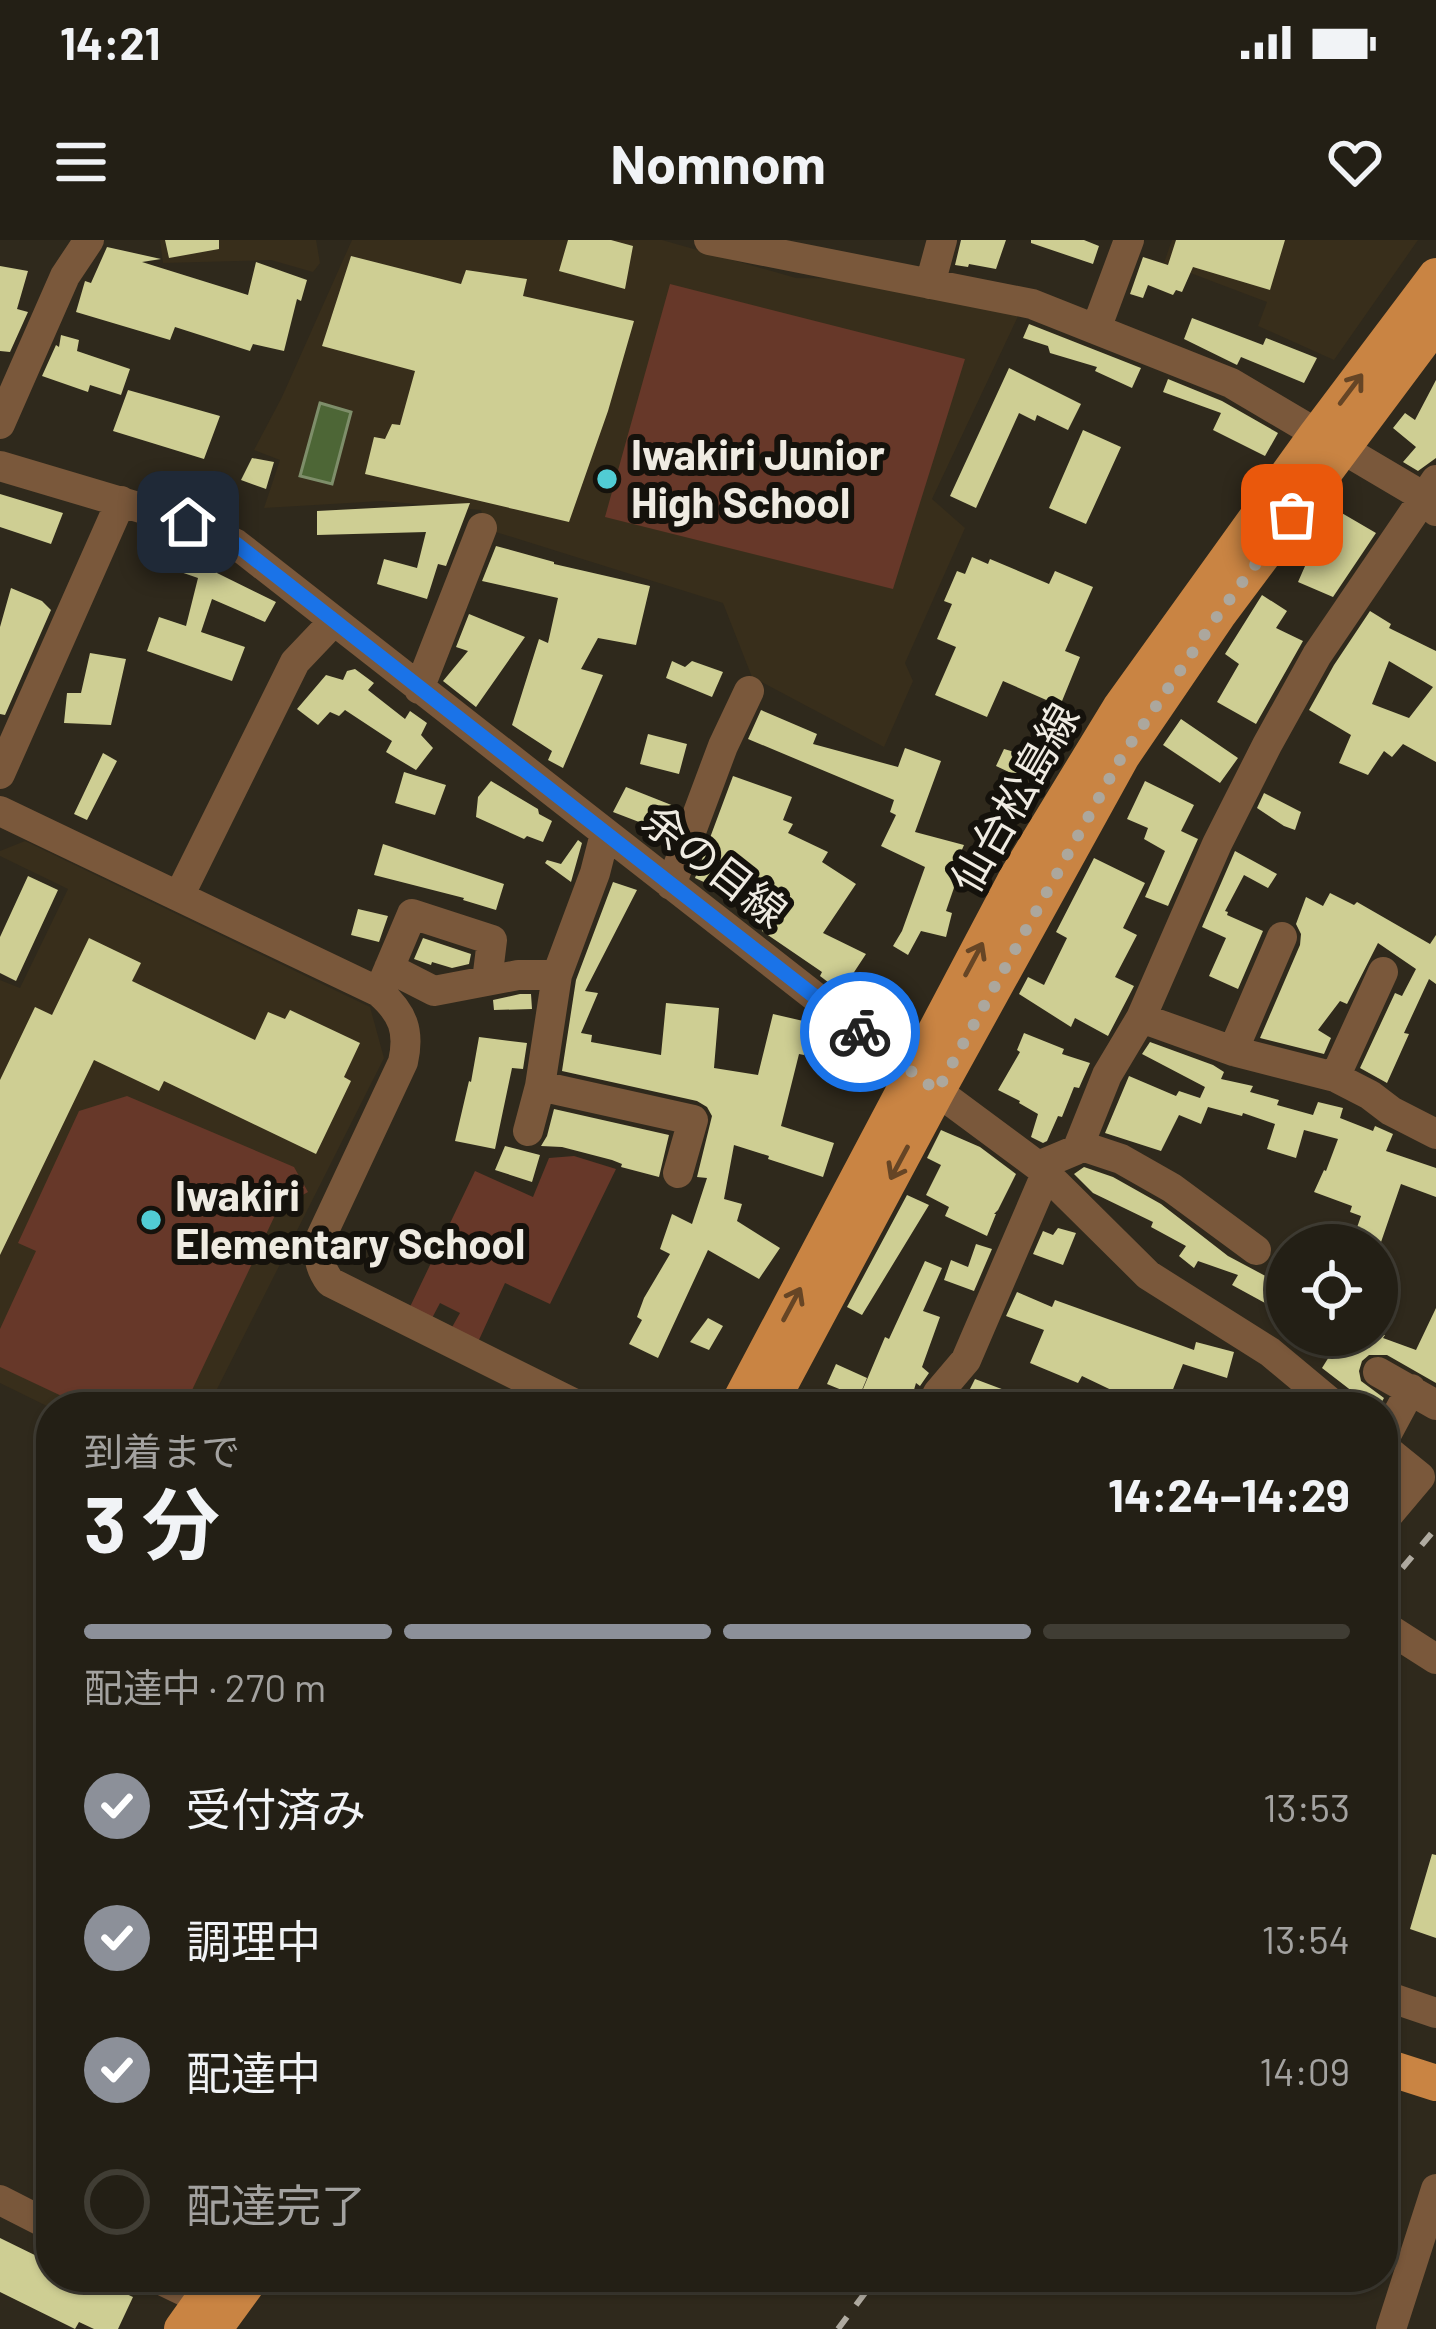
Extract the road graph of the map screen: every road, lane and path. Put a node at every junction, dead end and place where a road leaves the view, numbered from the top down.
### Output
1 (89, 240) edge
2 (709, 240) edge
3 (941, 240) edge
4 (1129, 240) edge
5 (830, 251) edge
6 (1436, 276) edge
7 (930, 284) junction
8 (1436, 323) edge
9 (1096, 328) junction
10 (0, 424) edge
11 (1329, 441) junction
12 (0, 466) edge
13 (1432, 496) edge
14 (122, 501) junction
15 (482, 528) dead end
16 (333, 622) junction
17 (419, 689) junction
18 (749, 692) dead end
19 (0, 775) edge
20 (0, 811) edge
21 (605, 834) junction
22 (671, 885) junction
23 (180, 894) junction
24 (1282, 937) dead end
25 (1384, 972) dead end
26 (557, 975) junction
27 (384, 980) junction
28 (487, 981) junction
29 (1141, 1018) junction
30 (1233, 1051) junction
31 (1335, 1077) junction
32 (925, 1083) junction
33 (540, 1086) junction
34 (528, 1131) dead end
35 (1436, 1134) edge
36 (1079, 1145) junction
37 (1042, 1170) junction
38 (678, 1173) dead end
39 (1256, 1250) dead end
40 (1378, 1372) dead end
41 (551, 1392) edge
42 (746, 1392) edge
43 (775, 1392) edge
44 (939, 1392) edge
45 (1318, 1392) edge
46 (1424, 1397) edge
47 (1398, 1438) edge
48 (1398, 1462) edge
49 (1398, 1503) edge
50 (1398, 1635) edge
51 (1436, 1659) edge
52 (1398, 2000) edge
53 (1436, 2013) edge
54 (1398, 2045) edge
55 (1436, 2057) edge
56 (1398, 2071) edge
57 (1436, 2084) edge
58 (1436, 2189) edge
59 (0, 2200) edge
60 (36, 2218) edge
61 (180, 2292) edge
62 (209, 2309) edge
63 (1391, 2329) edge

1 - 10 street
2 - 5 street
3 - 7 street
4 - 9 street
5 - 7 street
11 -> 6 main road, 仙台松島線
7 - 9 street
8 - 11 main road, 仙台松島線
9 - 11 street
11 - 13 street
11 - 32 main road, 仙台松島線
12 - 14 street, 余の目線
13 - 29 street
14 - 16 street, 余の目線
14 - 19 street
15 - 17 street
16 - 17 street, 余の目線
16 - 23 street
17 - 21 street, 余の目線
18 - 22 street
20 - 23 street
21 - 22 street, 余の目線
21 - 26 street
22 - 32 street, 余の目線
23 - 27 street
24 - 30 street
25 - 31 street
26 - 28 street
26 - 33 street
27 - 28 street
27 - 28 street
27 - 41 street
29 - 30 street
29 - 36 street
30 - 31 street
31 - 35 street
32 - 37 street, 余の目線
42 -> 32 main road, 仙台松島線
32 -> 43 main road, 仙台松島線
33 - 34 street
33 - 38 street
36 - 37 street
36 - 39 street
37 - 44 street
37 - 45 street, 余の目線
40 - 46 street
46 - 47 street
48 - 49 street
50 - 51 street
52 - 53 street
54 - 55 main road
56 - 57 main road
58 - 63 street
59 - 60 street
61 - 62 street

